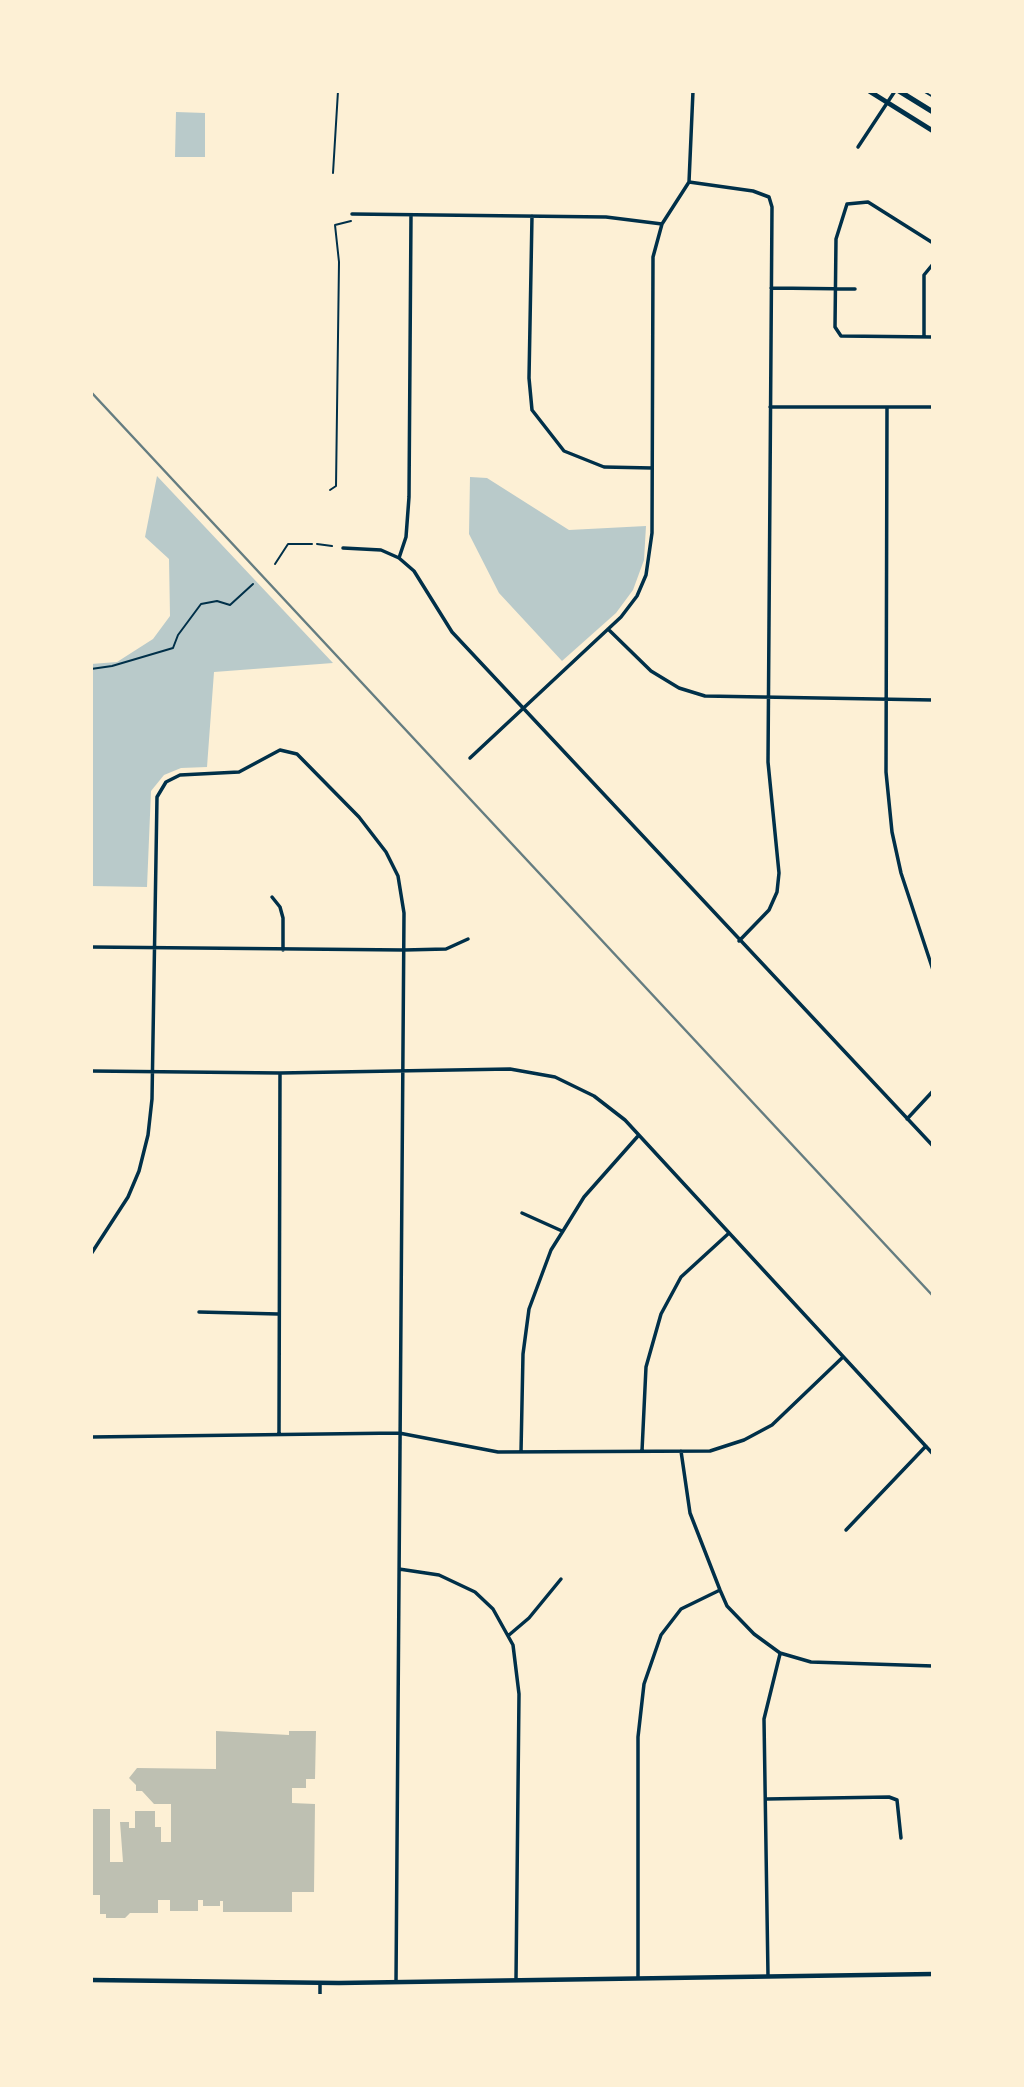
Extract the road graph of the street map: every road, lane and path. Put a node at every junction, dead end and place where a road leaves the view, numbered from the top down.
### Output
1 (338, 91) edge
2 (693, 91) edge
3 (869, 91) edge
4 (897, 91) edge
5 (923, 91) edge
6 (933, 97) edge
7 (888, 103) junction
8 (933, 112) edge
9 (933, 131) edge
10 (858, 148) dead end
11 (333, 173) dead end
12 (689, 182) junction
13 (352, 214) joint
14 (411, 215) junction
15 (532, 216) junction
16 (662, 224) junction
17 (933, 243) edge
18 (933, 264) edge
19 (771, 288) junction
20 (835, 289) junction
21 (855, 289) dead end
22 (924, 337) junction
23 (933, 337) edge
24 (770, 407) junction
25 (887, 407) junction
26 (933, 407) edge
27 (652, 468) junction
28 (330, 490) dead end
29 (317, 544) joint
30 (332, 546) dead end
31 (343, 548) dead end
32 (399, 558) junction
33 (275, 564) dead end
34 (253, 584) dead end
35 (608, 629) junction
36 (91, 669) edge
37 (768, 699) junction
38 (885, 700) junction
39 (933, 700) edge
40 (523, 708) junction
41 (470, 758) dead end
42 (272, 897) dead end
43 (468, 939) dead end
44 (739, 941) junction
45 (91, 947) edge
46 (154, 947) junction
47 (283, 950) junction
48 (404, 950) junction
49 (933, 970) edge
50 (402, 1069) junction
51 (91, 1071) edge
52 (153, 1071) junction
53 (280, 1073) junction
54 (933, 1091) edge
55 (907, 1119) junction
56 (638, 1136) junction
57 (933, 1146) edge
58 (522, 1213) dead end
59 (563, 1231) junction
60 (728, 1234) junction
61 (91, 1254) edge
62 (199, 1312) dead end
63 (278, 1314) junction
64 (843, 1357) junction
65 (399, 1433) junction
66 (279, 1434) junction
67 (91, 1437) edge
68 (926, 1446) junction
69 (642, 1451) junction
70 (681, 1451) junction
71 (521, 1452) junction
72 (933, 1454) edge
73 (846, 1530) dead end
74 (399, 1569) junction
75 (562, 1579) dead end
76 (720, 1590) junction
77 (509, 1635) junction
78 (780, 1653) junction
79 (933, 1665) edge
80 (766, 1799) junction
81 (901, 1838) dead end
82 (933, 1973) edge
83 (768, 1976) junction
84 (638, 1978) junction
85 (516, 1979) junction
86 (91, 1980) edge
87 (396, 1982) junction
88 (320, 1983) junction
89 (320, 1996) edge

1 - 11 lane
2 - 12 street
3 - 7 main road
4 - 7 street
4 - 8 main road
5 - 6 path
7 - 9 main road
7 - 10 street
12 - 16 street
12 - 19 street
13 - 14 street
13 - 28 path
14 - 15 street
14 - 32 street
15 - 16 street
15 - 27 street
16 - 27 street
17 - 20 street
18 - 22 street
19 - 20 street
19 - 24 street
20 - 21 street
20 - 22 street
22 - 23 street
24 - 25 street
24 - 37 street
25 - 26 street
25 - 38 street
27 - 35 street
29 - 30 lane
29 - 33 path
31 - 32 street
32 - 40 street
34 - 36 path
35 - 37 street
35 - 40 street
37 - 38 street
37 - 44 street
38 - 39 street
38 - 49 street
40 - 41 street
40 - 44 street
42 - 47 street
43 - 48 street
44 - 55 street
45 - 46 street
46 - 47 street
46 - 48 street
46 - 52 street
47 - 48 street
48 - 50 street
50 - 53 street
50 - 56 street
50 - 65 street
51 - 52 street
52 - 53 street
52 - 61 street
53 - 63 street
54 - 55 street
55 - 57 street
56 - 59 street
56 - 60 street
58 - 59 street
59 - 71 street
60 - 64 street
60 - 69 street
62 - 63 street
63 - 66 street
64 - 68 street
64 - 70 street
65 - 66 street
65 - 71 street
65 - 74 street
66 - 67 street
68 - 72 street
68 - 73 street
69 - 70 street
69 - 71 street
70 - 76 street
74 - 77 street
74 - 87 street
75 - 77 street
76 - 78 street
76 - 84 street
77 - 85 street
78 - 79 street
78 - 80 street
80 - 81 street
80 - 83 street
82 - 83 street
83 - 84 street
84 - 85 street
85 - 87 street
86 - 88 street
87 - 88 street
88 - 89 street

